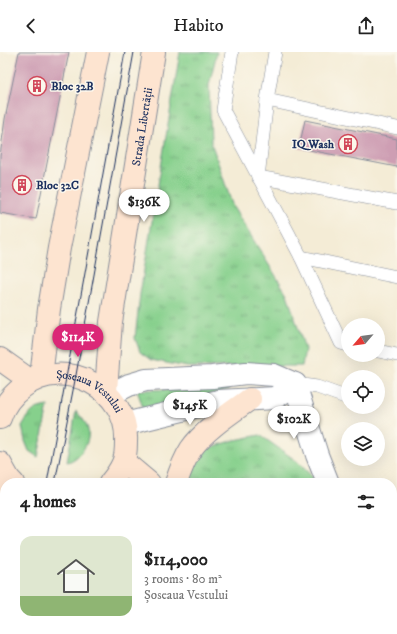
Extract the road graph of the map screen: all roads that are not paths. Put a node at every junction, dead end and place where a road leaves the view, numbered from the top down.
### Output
1 (98, 52) edge
2 (154, 52) edge
3 (232, 52) edge
4 (275, 52) edge
5 (267, 100) junction
6 (397, 128) edge
7 (258, 177) junction
8 (397, 203) edge
9 (301, 257) junction
10 (397, 277) edge
11 (341, 343) edge
12 (385, 352) edge
13 (397, 355) edge
14 (0, 359) edge
15 (36, 379) junction
16 (295, 384) junction
17 (107, 393) junction
18 (341, 396) edge
19 (250, 399) junction
20 (0, 418) edge
21 (125, 424) junction
22 (124, 462) junction
23 (114, 478) edge
24 (143, 478) edge
25 (178, 478) edge
26 (326, 478) edge

1 - 15 main road
2 - 17 main road, Strada Libertății
3 - 7 lane
4 - 5 lane
5 - 6 lane
5 - 7 lane
7 - 8 lane
7 - 9 lane
9 - 10 lane
9 - 11 lane
12 - 13 lane
14 - 15 main road
15 - 17 main road, Șoseaua Vestului
15 - 20 main road, Șoseaua Vestului
16 - 17 street
16 - 18 lane
16 - 19 street
16 - 26 street
17 - 21 main road, Șoseaua Vestului
19 - 21 street
19 - 25 main road
21 - 22 main road, Șoseaua Vestului
22 - 23 main road, Șoseaua Vestului
22 - 24 main road

